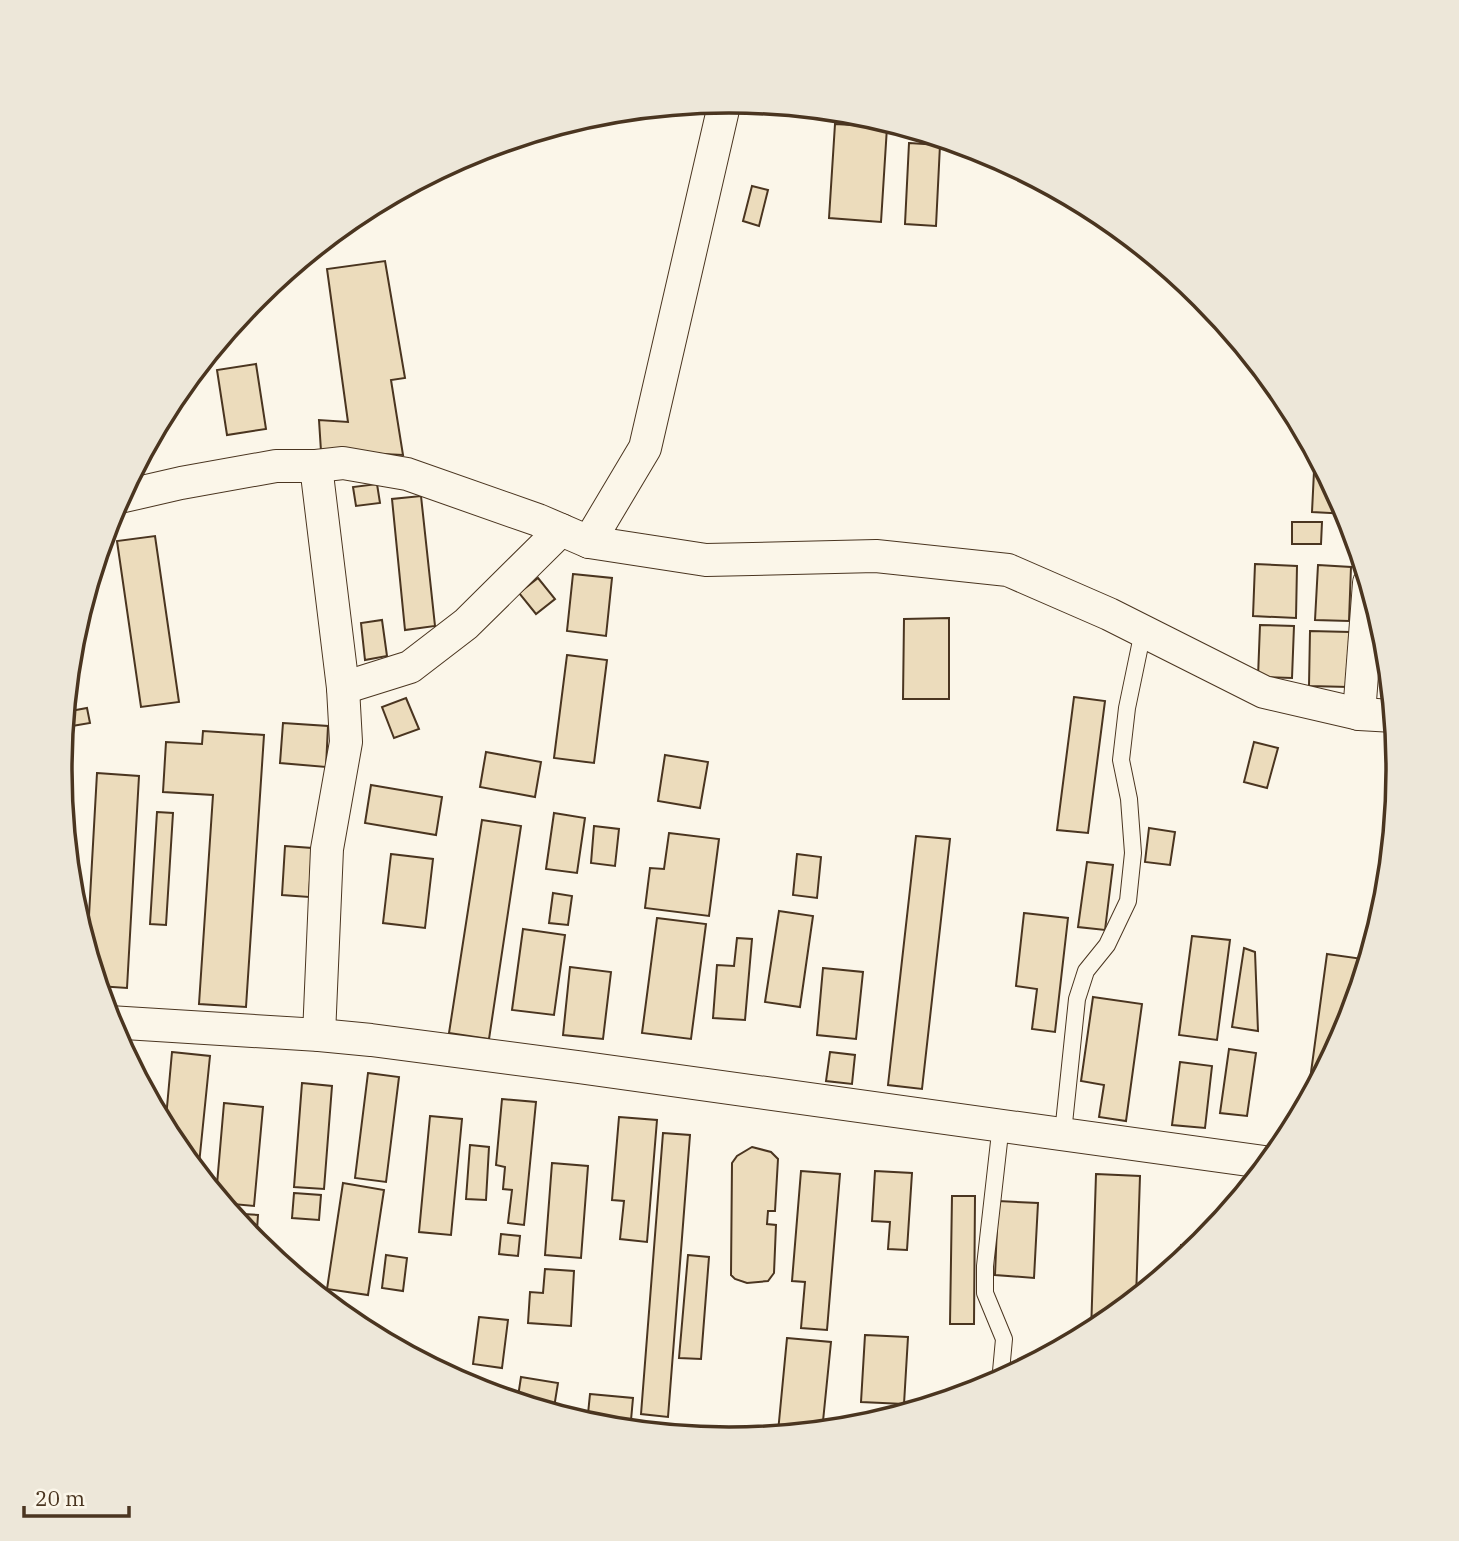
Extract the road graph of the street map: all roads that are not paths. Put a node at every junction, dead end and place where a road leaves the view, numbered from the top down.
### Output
1 (723, 113) edge
2 (316, 466) junction
3 (134, 494) edge
4 (575, 536) junction
5 (1367, 609) edge
6 (1143, 631) junction
7 (343, 688) junction
8 (1359, 715) junction
9 (1385, 716) edge
10 (122, 1023) edge
11 (319, 1035) junction
12 (1001, 1124) junction
13 (1063, 1133) junction
14 (1258, 1161) edge
15 (1001, 1369) edge

1 - 4 street
2 - 3 street
2 - 4 street
2 - 7 street
4 - 6 street
4 - 7 street
5 - 8 street
6 - 8 street
6 - 13 lane
7 - 11 street
8 - 9 street
10 - 11 street
11 - 12 street
12 - 13 street
12 - 15 lane
13 - 14 street

